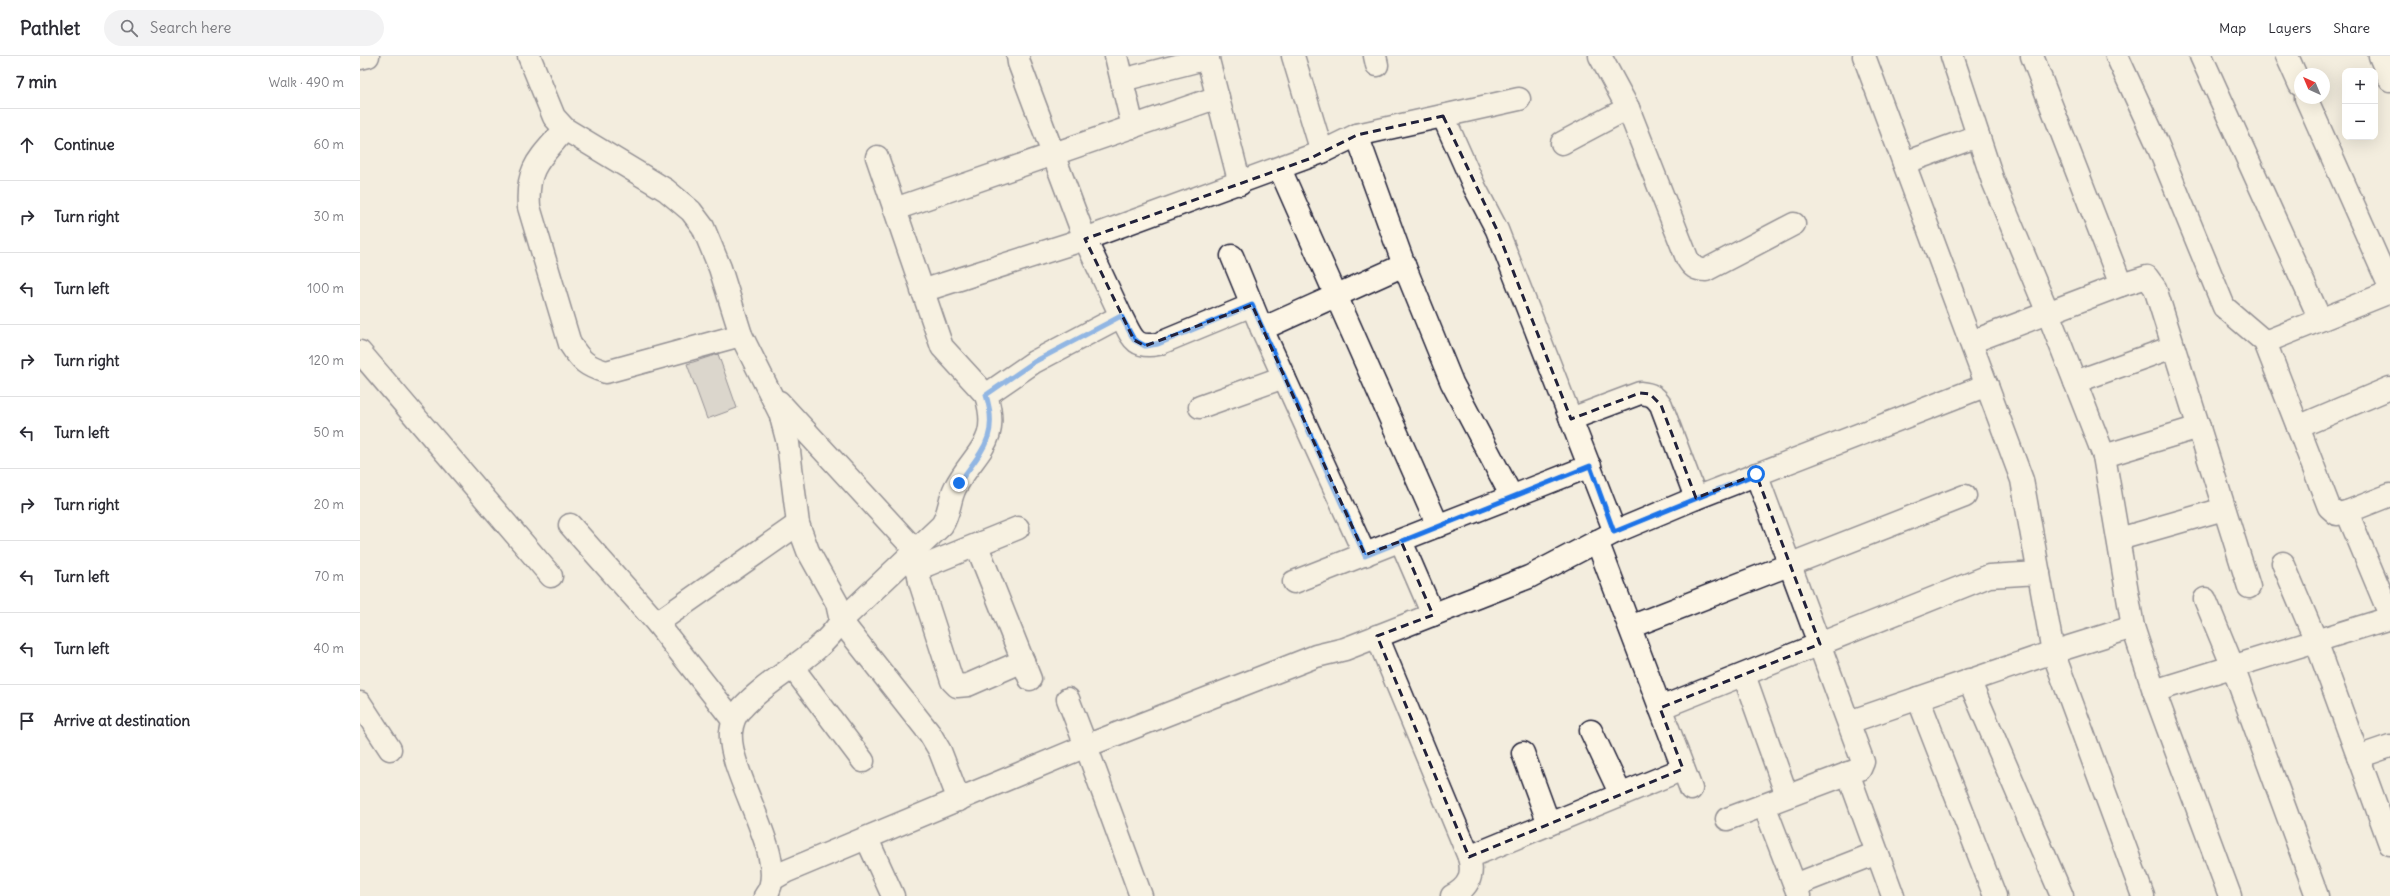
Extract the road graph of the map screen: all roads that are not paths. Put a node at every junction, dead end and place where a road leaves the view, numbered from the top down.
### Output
1 (368, 56) edge
2 (529, 56) edge
3 (1018, 56) edge
4 (1116, 56) edge
5 (1293, 56) edge
6 (1600, 56) edge
7 (1864, 56) edge
8 (1952, 56) edge
9 (2032, 56) edge
10 (2117, 56) edge
11 (2201, 56) edge
12 (2287, 56) edge
13 (2380, 56) edge
14 (1208, 57) edge
15 (360, 58) edge
16 (2294, 72) edge
17 (1122, 80) junction
18 (2390, 80) edge
19 (1218, 97) junction
20 (1520, 99) dead end
21 (2309, 104) edge
22 (1628, 108) junction
23 (1443, 116) junction
24 (1133, 127) junction
25 (565, 129) junction
26 (1357, 135) junction
27 (1978, 136) junction
28 (1562, 143) dead end
29 (1053, 152) junction
30 (1322, 152) junction
31 (877, 157) dead end
32 (1904, 163) junction
33 (1280, 169) junction
34 (1240, 184) junction
35 (894, 209) junction
36 (1794, 224) dead end
37 (1085, 239) junction
38 (1232, 256) dead end
39 (1404, 265) junction
40 (2121, 285) junction
41 (2390, 287) edge
42 (922, 291) junction
43 (2390, 292) edge
44 (1336, 296) junction
45 (1252, 305) junction
46 (2048, 313) junction
47 (1121, 316) junction
48 (2320, 319) junction
49 (1262, 329) junction
50 (741, 335) junction
51 (1971, 342) junction
52 (2265, 342) junction
53 (2173, 347) junction
54 (360, 352) edge
55 (1284, 377) junction
56 (2075, 382) junction
57 (1987, 385) junction
58 (2390, 388) edge
59 (773, 395) junction
60 (986, 395) junction
61 (1200, 407) dead end
62 (1572, 418) junction
63 (2199, 427) junction
64 (2298, 427) junction
65 (2104, 456) junction
66 (1590, 466) junction
67 (1756, 474) junction
68 (2390, 494) edge
69 (1964, 496) dead end
70 (1512, 497) junction
71 (1696, 498) junction
72 (2224, 508) junction
73 (2347, 512) junction
74 (798, 524) junction
75 (570, 525) dead end
76 (1438, 526) junction
77 (1018, 528) dead end
78 (1606, 536) junction
79 (2118, 539) junction
80 (1401, 540) junction
81 (977, 546) junction
82 (1365, 556) junction
83 (916, 560) junction
84 (2284, 563) dead end
85 (1791, 564) junction
86 (2039, 573) junction
87 (551, 576) dead end
88 (1294, 582) dead end
89 (2249, 587) dead end
90 (2205, 599) dead end
91 (1433, 614) junction
92 (2390, 615) edge
93 (2390, 618) edge
94 (842, 621) junction
95 (657, 623) junction
96 (1630, 627) junction
97 (2133, 627) junction
98 (1377, 636) junction
99 (2316, 641) junction
100 (1820, 644) junction
101 (2053, 652) junction
102 (2233, 667) junction
103 (793, 668) junction
104 (1744, 675) junction
105 (1970, 680) junction
106 (2154, 691) junction
107 (1918, 698) junction
108 (1068, 699) dead end
109 (360, 703) edge
110 (1660, 708) junction
111 (733, 720) junction
112 (1849, 722) junction
113 (1591, 731) dead end
114 (1086, 746) junction
115 (2390, 746) edge
116 (390, 748) dead end
117 (1523, 753) dead end
118 (2358, 757) junction
119 (864, 761) dead end
120 (1683, 769) junction
121 (1848, 773) junction
122 (1691, 789) dead end
123 (1621, 795) junction
124 (1787, 796) junction
125 (959, 800) junction
126 (1764, 805) junction
127 (1727, 819) dead end
128 (1549, 824) junction
129 (867, 839) junction
130 (2390, 844) edge
131 (1877, 853) junction
132 (1469, 857) junction
133 (769, 887) edge
134 (1797, 890) edge
135 (893, 896) edge
136 (1141, 896) edge
137 (1452, 896) edge
138 (1893, 896) edge
139 (1995, 896) edge
140 (2062, 896) edge
141 (2143, 896) edge
142 (2230, 896) edge
143 (2317, 896) edge

1 - 15 street
2 - 25 street
3 - 29 street
4 - 17 street
5 - 30 street
6 - 22 street
7 - 32 street
8 - 27 street
9 - 40 street
10 - 52 street
11 - 48 street
12 - 16 street
13 - 18 street
14 - 17 street
14 - 19 street
17 - 24 street
19 - 24 street
19 - 34 street
20 - 23 street
21 - 41 street
22 - 28 street
22 - 36 street
23 - 26 street
23 - 62 street
24 - 29 street
25 - 50 street
25 - 50 street
26 - 30 street
26 - 39 street
27 - 32 street
27 - 46 street
29 - 35 street
29 - 37 street
30 - 33 street
31 - 35 street
32 - 51 street
33 - 34 street
33 - 44 street
34 - 37 street
35 - 42 street
37 - 42 street
37 - 47 street
38 - 45 street
39 - 44 street
39 - 70 street
40 - 46 street
40 - 53 street
42 - 60 street
43 - 48 street
44 - 49 street
44 - 76 street
45 - 47 street
45 - 49 street
46 - 51 street
46 - 56 street
47 - 60 street
48 - 52 street
49 - 55 street
50 - 59 street
51 - 57 street
52 - 64 street
53 - 56 street
53 - 63 street
54 - 87 street
55 - 61 street
55 - 82 street
56 - 65 street
57 - 67 street
57 - 86 street
58 - 64 street
59 - 74 street
59 - 83 street
60 - 83 street
62 - 66 street
62 - 71 street
63 - 65 street
63 - 72 street
64 - 73 street
65 - 79 street
66 - 70 street
66 - 78 street
67 - 71 street
67 - 85 street
68 - 73 street
69 - 85 street
70 - 76 street
71 - 78 street
72 - 79 street
72 - 89 street
73 - 92 street
74 - 94 street
74 - 95 street
75 - 95 street
76 - 80 street
77 - 81 street
78 - 91 street
78 - 96 street
79 - 97 street
80 - 82 street
80 - 91 street
81 - 83 street
81 - 83 street
82 - 88 street
83 - 94 street
84 - 99 street
85 - 96 street
85 - 100 street
86 - 100 street
86 - 101 street
90 - 102 street
91 - 98 street
93 - 99 street
94 - 103 street
94 - 125 street
95 - 111 street
96 - 110 street
97 - 101 street
97 - 106 street
98 - 114 street
98 - 132 street
99 - 102 street
99 - 118 street
100 - 104 street
100 - 112 street
101 - 105 street
101 - 141 street
102 - 106 street
102 - 143 street
103 - 111 street
103 - 119 street
104 - 110 street
104 - 124 street
105 - 107 street
105 - 140 street
106 - 142 street
107 - 112 street
107 - 139 street
108 - 114 street
109 - 116 street
110 - 120 street
111 - 133 street
112 - 121 street
113 - 123 street
114 - 125 street
114 - 136 street
115 - 118 street
117 - 128 street
118 - 130 street
120 - 122 street
120 - 123 street
121 - 124 street
121 - 131 street
123 - 128 street
124 - 126 street
125 - 129 street
126 - 127 street
126 - 134 street
128 - 132 street
129 - 133 street
129 - 135 street
131 - 134 street
131 - 138 street
132 - 137 street

